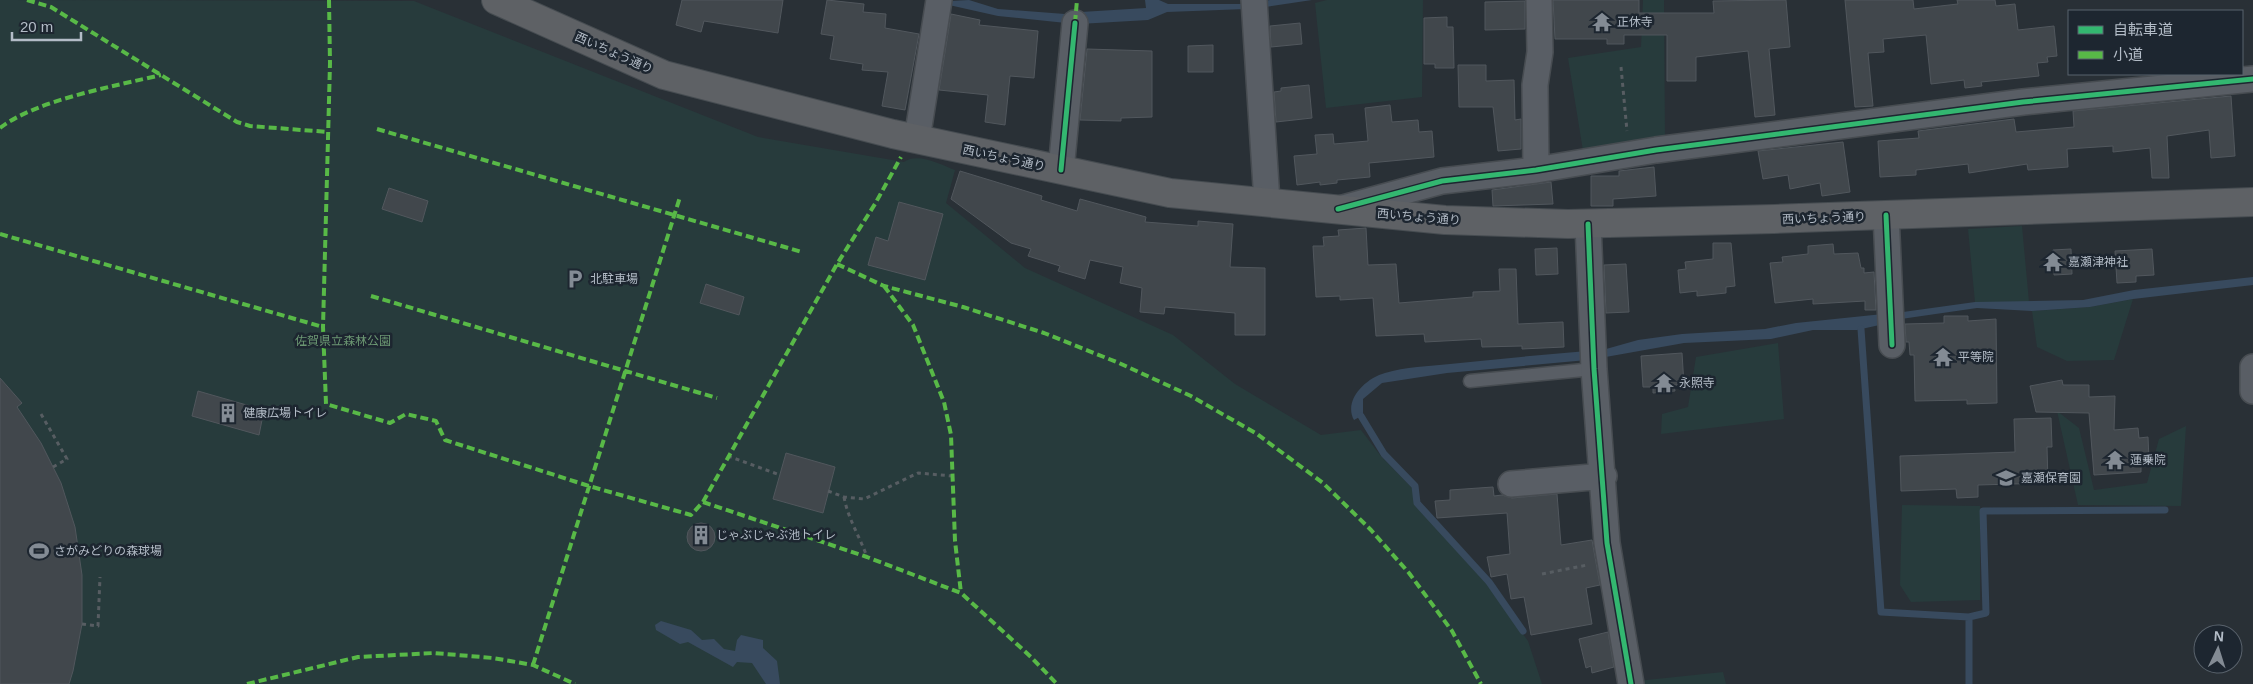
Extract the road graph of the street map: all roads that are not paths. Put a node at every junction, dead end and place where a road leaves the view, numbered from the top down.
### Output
1 (496, 0) edge
2 (1539, 0) edge
3 (938, 3) edge
4 (1254, 6) edge
5 (1075, 23) dead end
6 (2253, 79) edge
7 (917, 139) junction
8 (1061, 170) junction
9 (1536, 170) junction
10 (1267, 202) junction
11 (2253, 202) edge
12 (1338, 209) junction
13 (1886, 216) junction
14 (1588, 224) junction
15 (1892, 345) dead end
16 (2253, 367) edge
17 (1594, 369) junction
18 (1470, 381) dead end
19 (2253, 391) edge
20 (1604, 476) junction
21 (1511, 484) dead end
22 (1631, 684) edge

1 - 7 highway, 西いちょう通り
2 - 9 street
3 - 7 street
4 - 10 street
5 - 8 street
6 - 9 street
7 - 8 highway, 西いちょう通り
8 - 10 highway, 西いちょう通り
9 - 12 street
10 - 12 highway, 西いちょう通り
11 - 13 highway, 西いちょう通り
12 - 14 highway, 西いちょう通り
13 - 14 highway, 西いちょう通り
13 - 15 street
14 - 17 street
16 - 19 street
17 - 18 lane
17 - 20 street
20 - 21 street
20 - 22 street

